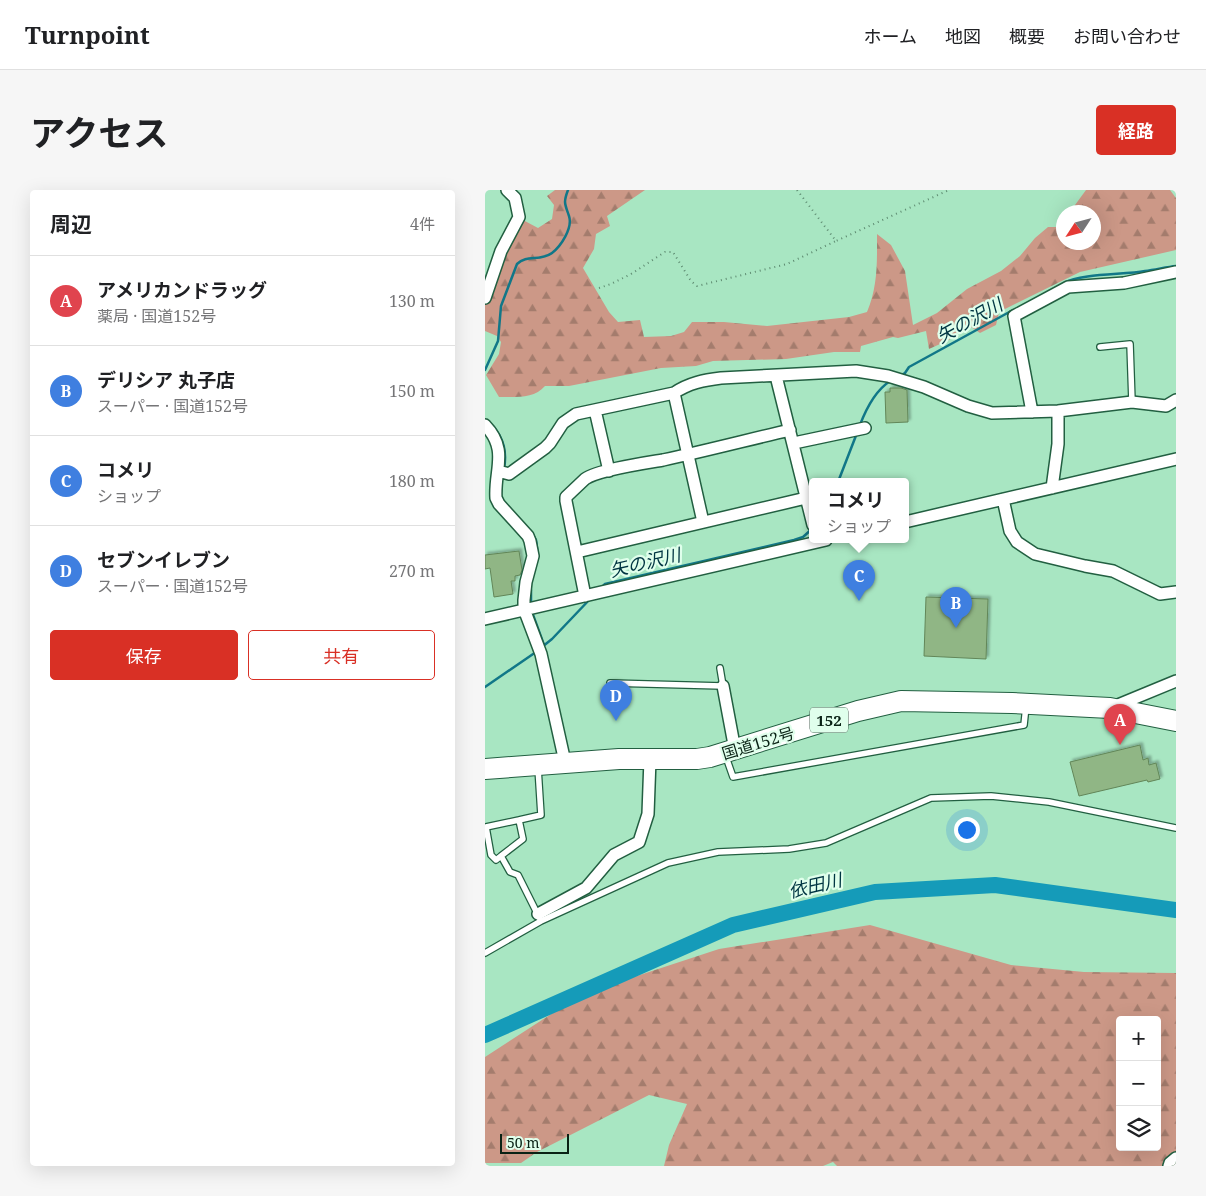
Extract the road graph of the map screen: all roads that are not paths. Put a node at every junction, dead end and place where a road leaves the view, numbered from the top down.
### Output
1 (507, 190) edge
2 (1176, 272) edge
3 (485, 298) edge
4 (1100, 347) dead end
5 (776, 376) junction
6 (674, 393) junction
7 (1176, 400) edge
8 (1132, 402) junction
9 (595, 410) junction
10 (1058, 411) junction
11 (1032, 412) junction
12 (485, 425) edge
13 (861, 428) dead end
14 (790, 430) junction
15 (794, 443) junction
16 (687, 455) junction
17 (1176, 458) edge
18 (609, 471) junction
19 (502, 472) junction
20 (1051, 488) junction
21 (805, 498) junction
22 (1003, 499) junction
23 (809, 512) edge
24 (909, 521) edge
25 (703, 522) junction
26 (811, 543) edge
27 (577, 552) junction
28 (1176, 592) edge
29 (588, 596) junction
30 (529, 609) junction
31 (485, 619) edge
32 (720, 668) dead end
33 (1176, 681) edge
34 (610, 683) dead end
35 (723, 686) junction
36 (1026, 704) junction
37 (1110, 708) junction
38 (1176, 721) edge
39 (730, 752) junction
40 (651, 759) junction
41 (565, 762) junction
42 (537, 764) junction
43 (485, 768) edge
44 (519, 820) junction
45 (1176, 828) edge
46 (501, 856) junction
47 (540, 918) junction
48 (485, 953) edge
49 (1176, 1158) edge
50 (1169, 1166) edge

1 - 3 street
2 - 11 street
4 - 8 lane
5 - 6 street
5 - 11 street
5 - 14 street
6 - 9 street
6 - 16 street
7 - 8 street
8 - 10 street
9 - 18 street
9 - 19 street
10 - 11 street
10 - 20 street
12 - 19 street
13 - 15 street
14 - 15 street
14 - 16 street
15 - 21 street
16 - 18 street
16 - 25 street
17 - 20 street
18 - 27 street
19 - 30 street
20 - 22 street
21 - 23 street
21 - 25 street
22 - 24 street
22 - 28 street
25 - 27 street
26 - 29 street
27 - 29 street
29 - 30 street
30 - 31 street
30 - 41 street
32 - 35 lane
33 - 37 street
34 - 35 lane
35 - 39 street
36 - 37 highway, 国道152号 / 152
36 - 39 highway, 国道152号 / 152
36 - 39 lane
37 - 38 highway, 国道152号 / 152
39 - 40 highway, 国道152号 / 152
40 - 41 highway, 国道152号 / 152
40 - 47 street
41 - 42 highway, 国道152号 / 152
42 - 43 highway, 国道152号 / 152
42 - 44 lane
44 - 46 lane
44 - 46 lane
45 - 47 lane
46 - 47 lane
47 - 48 lane
49 - 50 street

